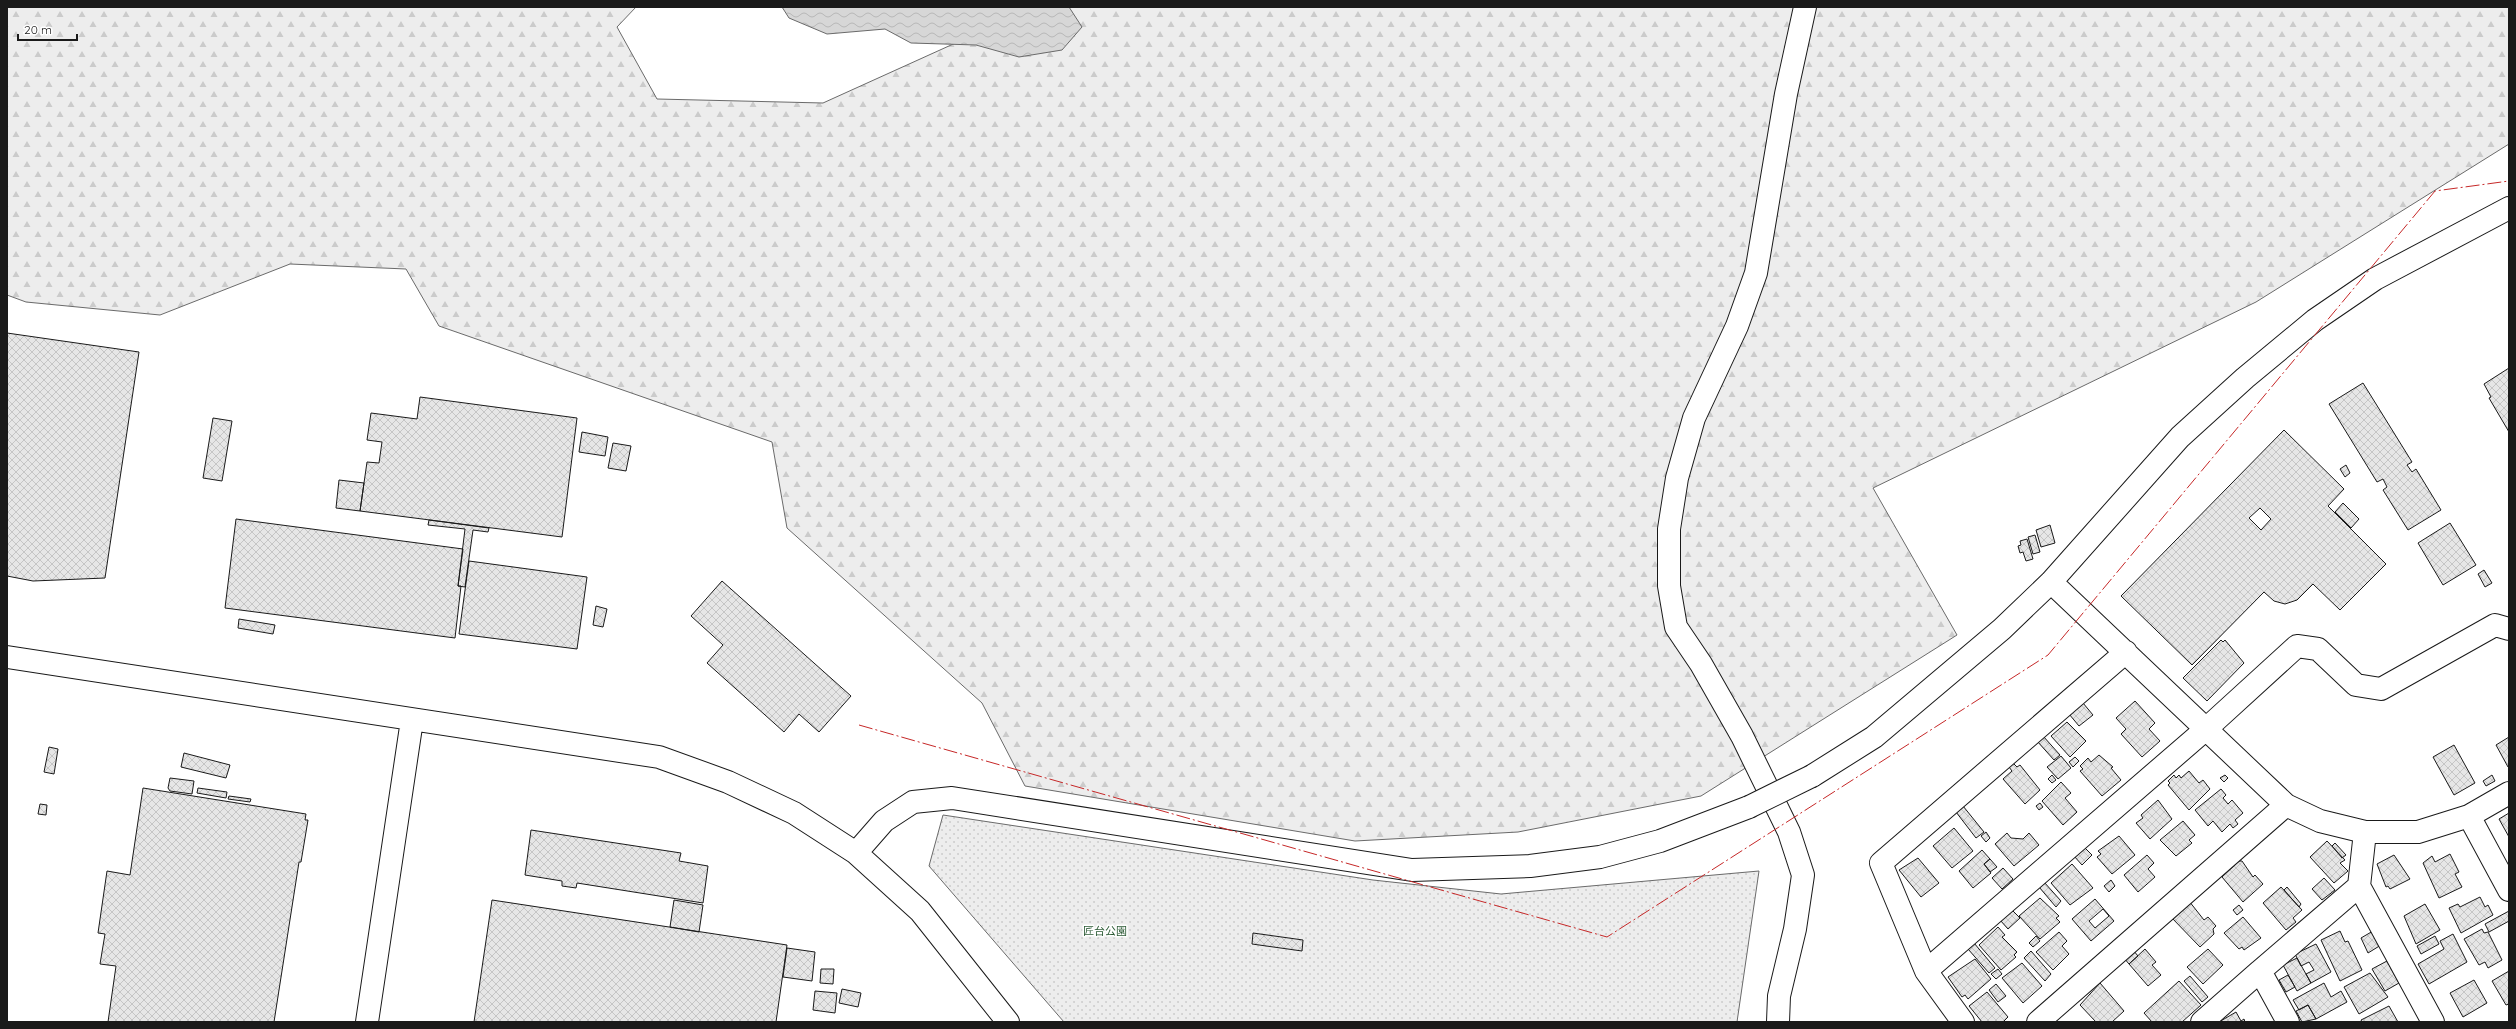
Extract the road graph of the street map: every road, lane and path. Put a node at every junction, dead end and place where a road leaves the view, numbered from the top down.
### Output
1 (1805, 7) edge
2 (2509, 208) edge
3 (2051, 582) junction
4 (2509, 629) edge
5 (2126, 652) junction
6 (7, 657) edge
7 (412, 720) junction
8 (2206, 729) junction
9 (2509, 793) edge
10 (2286, 805) junction
11 (2469, 816) junction
12 (2365, 832) junction
13 (856, 853) junction
14 (2359, 886) junction
15 (2509, 890) edge
16 (1926, 971) junction
17 (2260, 971) junction
18 (1006, 1019) edge
19 (367, 1022) edge
20 (1778, 1022) edge
21 (1963, 1022) edge
22 (2038, 1022) edge
23 (2202, 1022) edge
24 (2288, 1022) edge
25 (2433, 1022) edge

1 - 20 street
2 - 3 street
3 - 5 street
3 - 13 street, bridge
4 - 8 street
5 - 8 street
5 - 16 street
6 - 7 street
7 - 13 street
7 - 19 street
8 - 10 street
8 - 16 street
9 - 11 street
10 - 12 street
10 - 22 street
11 - 12 street
11 - 15 street
12 - 14 street
13 - 18 street
14 - 17 street
14 - 25 street
16 - 21 street
17 - 23 street
17 - 24 street

